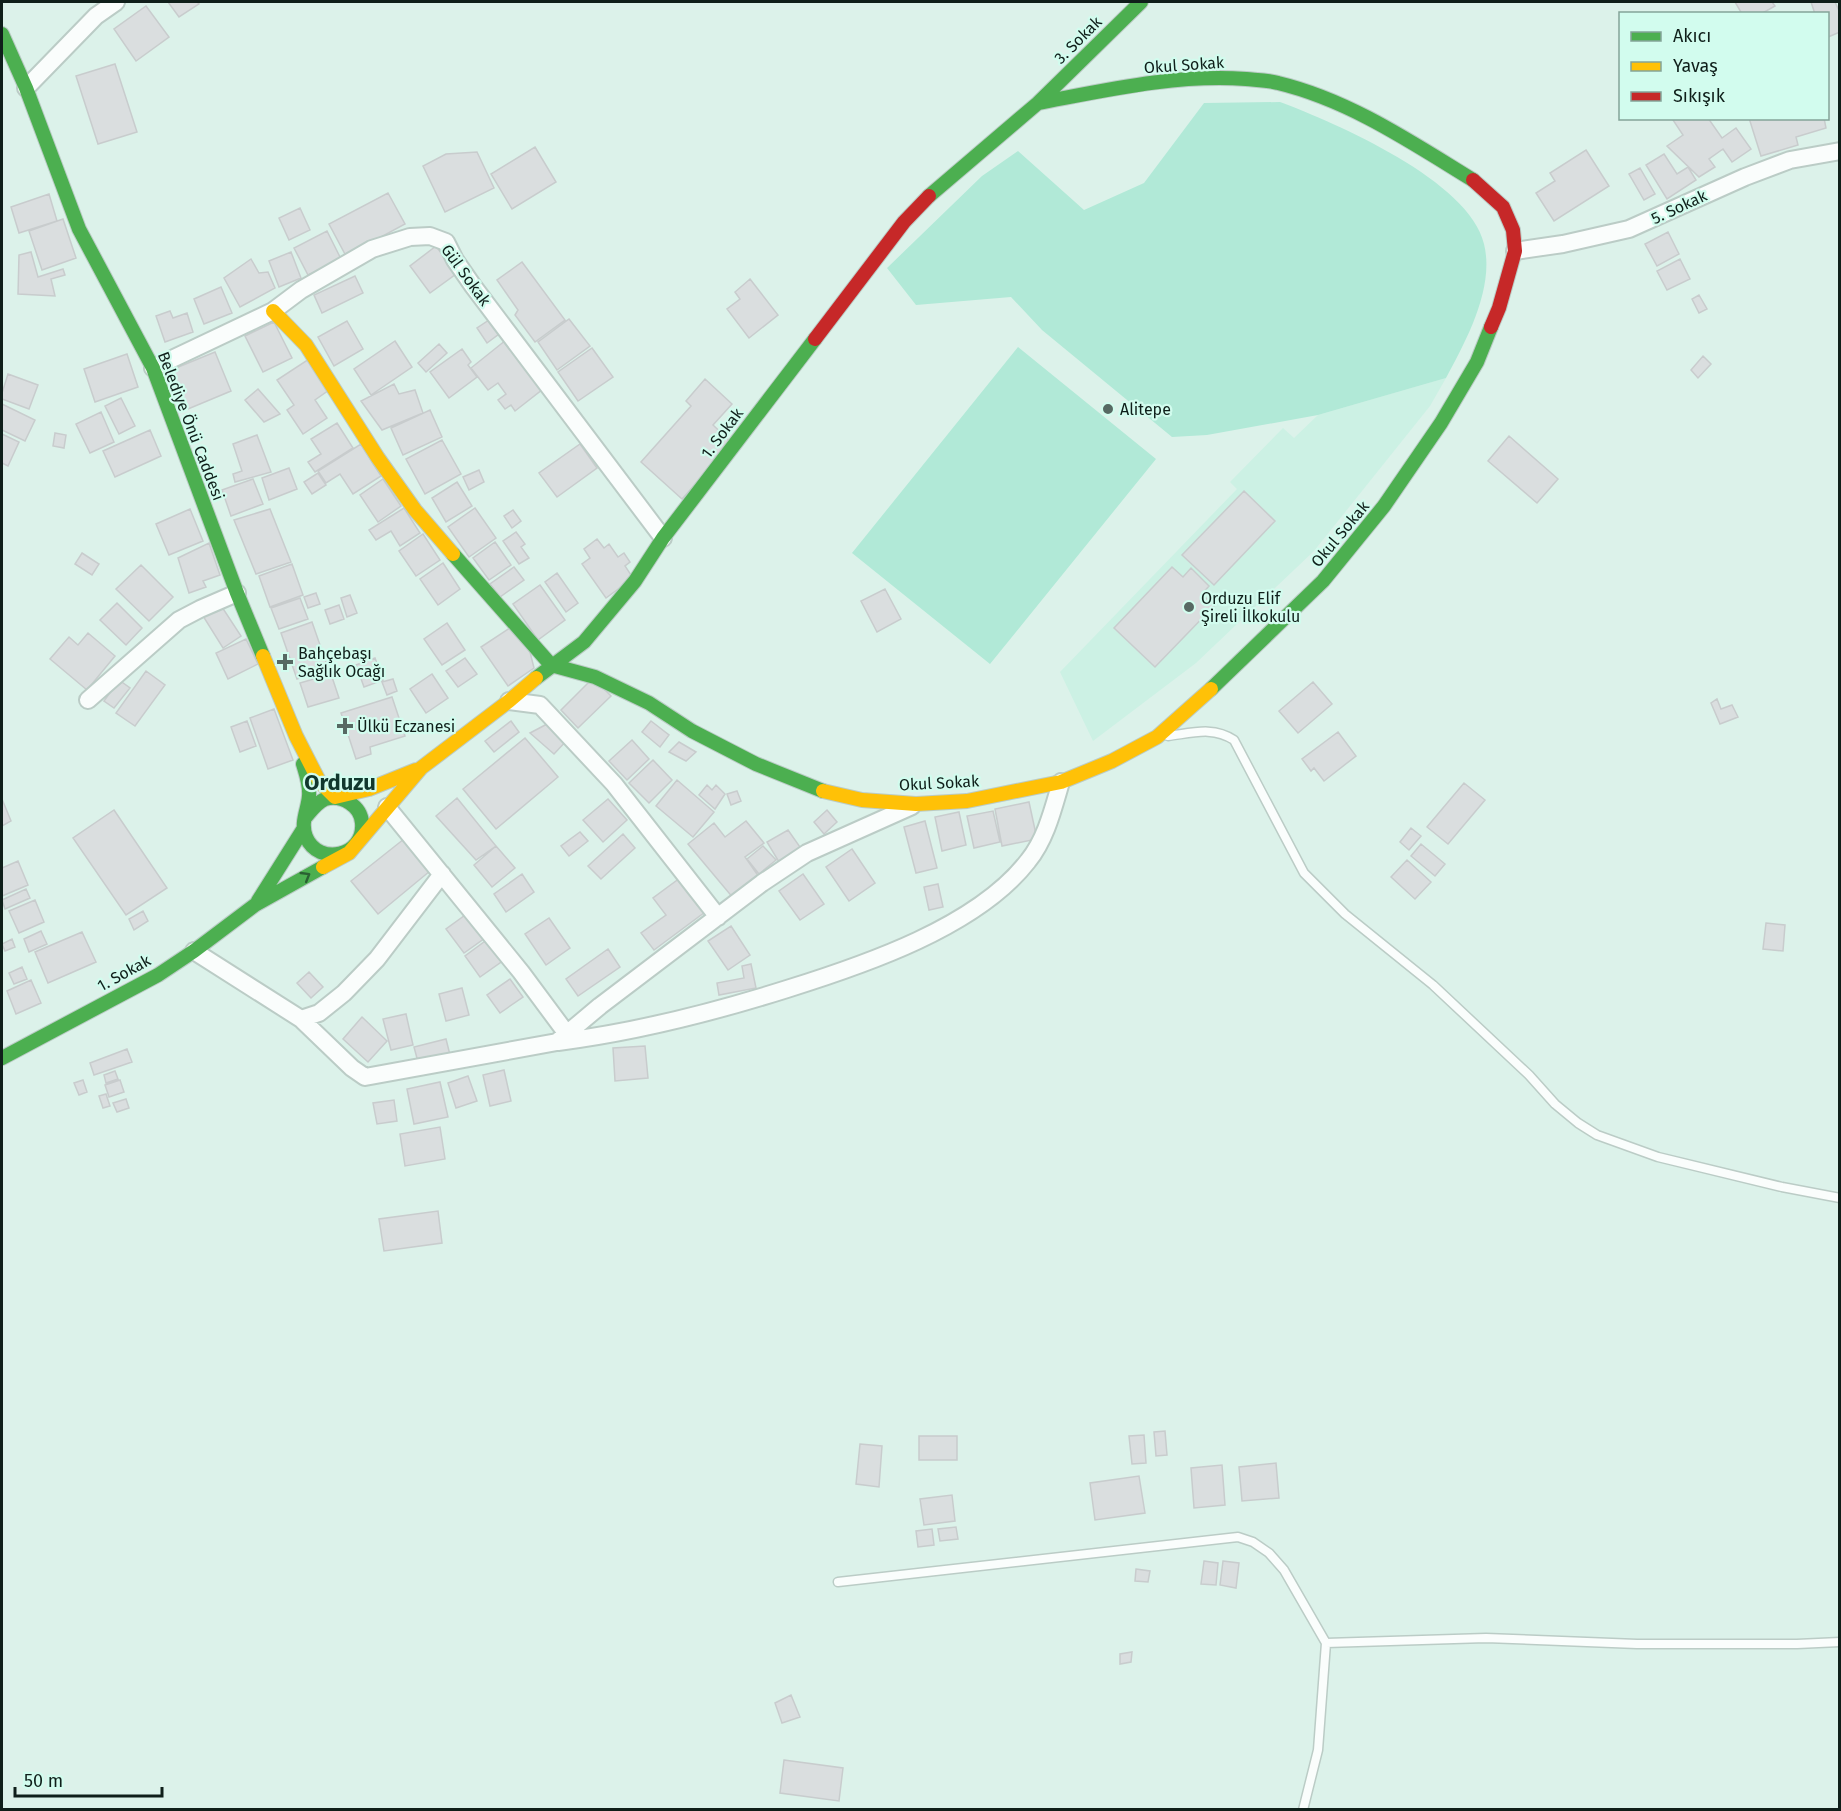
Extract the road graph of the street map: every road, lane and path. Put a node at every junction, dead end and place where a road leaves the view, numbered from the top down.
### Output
1 (116, 2) edge
2 (1141, 2) edge
3 (2, 34) edge
4 (26, 88) junction
5 (1038, 103) junction
6 (1839, 151) edge
7 (1515, 251) junction
8 (273, 311) junction
9 (153, 368) junction
10 (663, 538) junction
11 (237, 593) junction
12 (551, 665) junction
13 (88, 700) dead end
14 (509, 701) junction
15 (296, 736) junction
16 (1156, 737) junction
17 (421, 768) junction
18 (1061, 782) junction
19 (334, 797) junction
20 (916, 804) junction
21 (387, 807) junction
22 (305, 823) junction
23 (356, 845) junction
24 (442, 874) junction
25 (255, 905) junction
26 (718, 917) junction
27 (194, 951) junction
28 (300, 1019) junction
29 (562, 1038) junction
30 (2, 1058) edge
31 (1839, 1198) edge
32 (838, 1582) dead end
33 (1839, 1642) edge
34 (1326, 1643) junction
35 (1303, 1809) edge

1 - 4 street
2 - 5 street, 3. Sokak
3 - 4 street, Belediye Önü Caddesi
4 - 9 street, Belediye Önü Caddesi
5 - 7 street, Okul Sokak
5 - 10 street, 1. Sokak
6 - 7 street, 5. Sokak
7 - 16 street, Okul Sokak
8 - 9 street, Gül Sokak
8 - 10 street, Gül Sokak
8 - 12 street
9 - 11 street, Belediye Önü Caddesi
10 - 12 street, 1. Sokak
11 - 13 street
11 - 15 street, Belediye Önü Caddesi
12 - 14 street, 1. Sokak
12 - 20 street, Okul Sokak
14 - 17 street, 1. Sokak
14 - 26 street
15 - 19 street
15 - 22 street
16 - 18 street, Okul Sokak
16 - 31 lane
17 - 19 street
17 - 21 street
18 - 20 street, Okul Sokak
18 - 29 street
19 - 22 street
19 - 23 street
20 - 26 street
21 - 23 street
21 - 24 street
22 - 23 street
22 - 25 street
25 -> 23 street
24 - 28 street
24 - 29 street
25 - 27 street, 1. Sokak
26 - 29 street
27 - 28 street
27 - 30 street, 1. Sokak
28 - 29 street
32 - 34 lane
33 - 34 lane
34 - 35 lane

